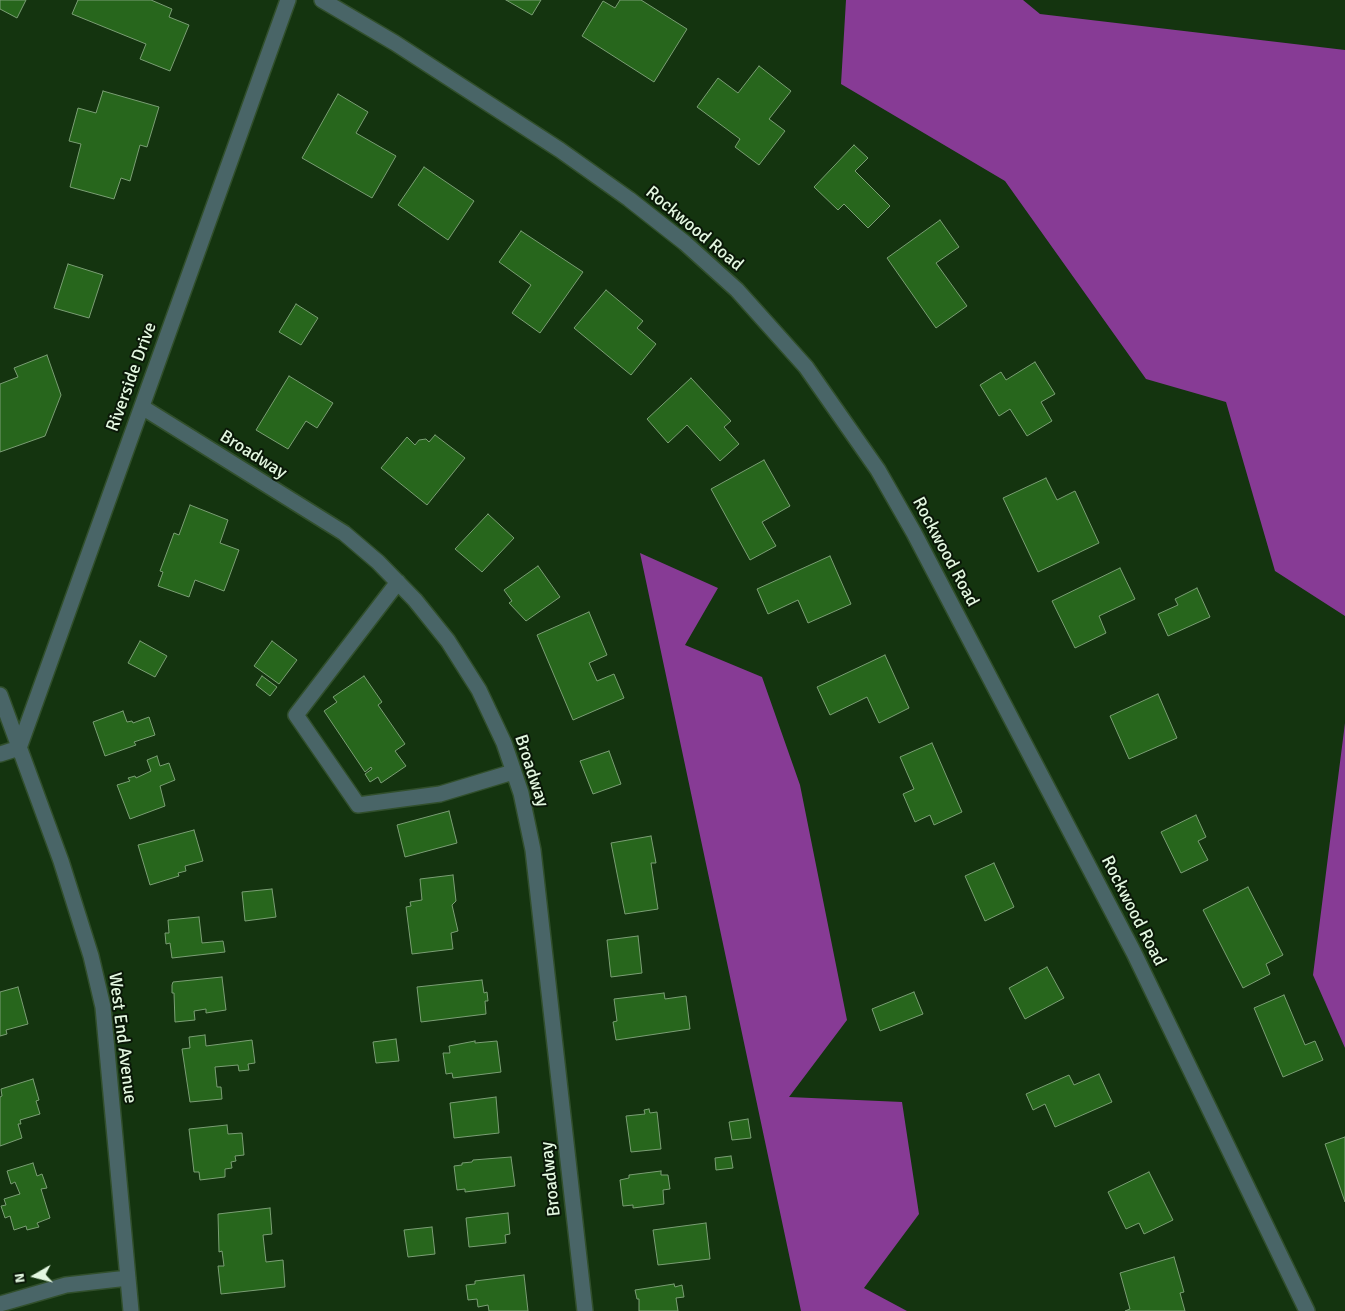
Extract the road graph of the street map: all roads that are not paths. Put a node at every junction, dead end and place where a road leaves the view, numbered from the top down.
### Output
1 (288, 0) edge
2 (322, 0) edge
3 (142, 407) junction
4 (398, 582) junction
5 (0, 695) edge
6 (19, 748) junction
7 (0, 754) edge
8 (514, 772) junction
9 (128, 1278) junction
10 (0, 1304) edge
11 (132, 1311) edge
12 (585, 1311) edge
13 (1307, 1311) edge

1 - 3 street, Riverside Drive
2 - 13 street, Rockwood Road
3 - 4 street, Broadway
3 - 6 street, Riverside Drive
4 - 8 street, Broadway
4 - 8 street
5 - 6 street, West End Avenue
6 - 7 street
6 - 9 street, West End Avenue
8 - 12 street, Broadway
9 - 10 street
9 - 11 street, West End Avenue

